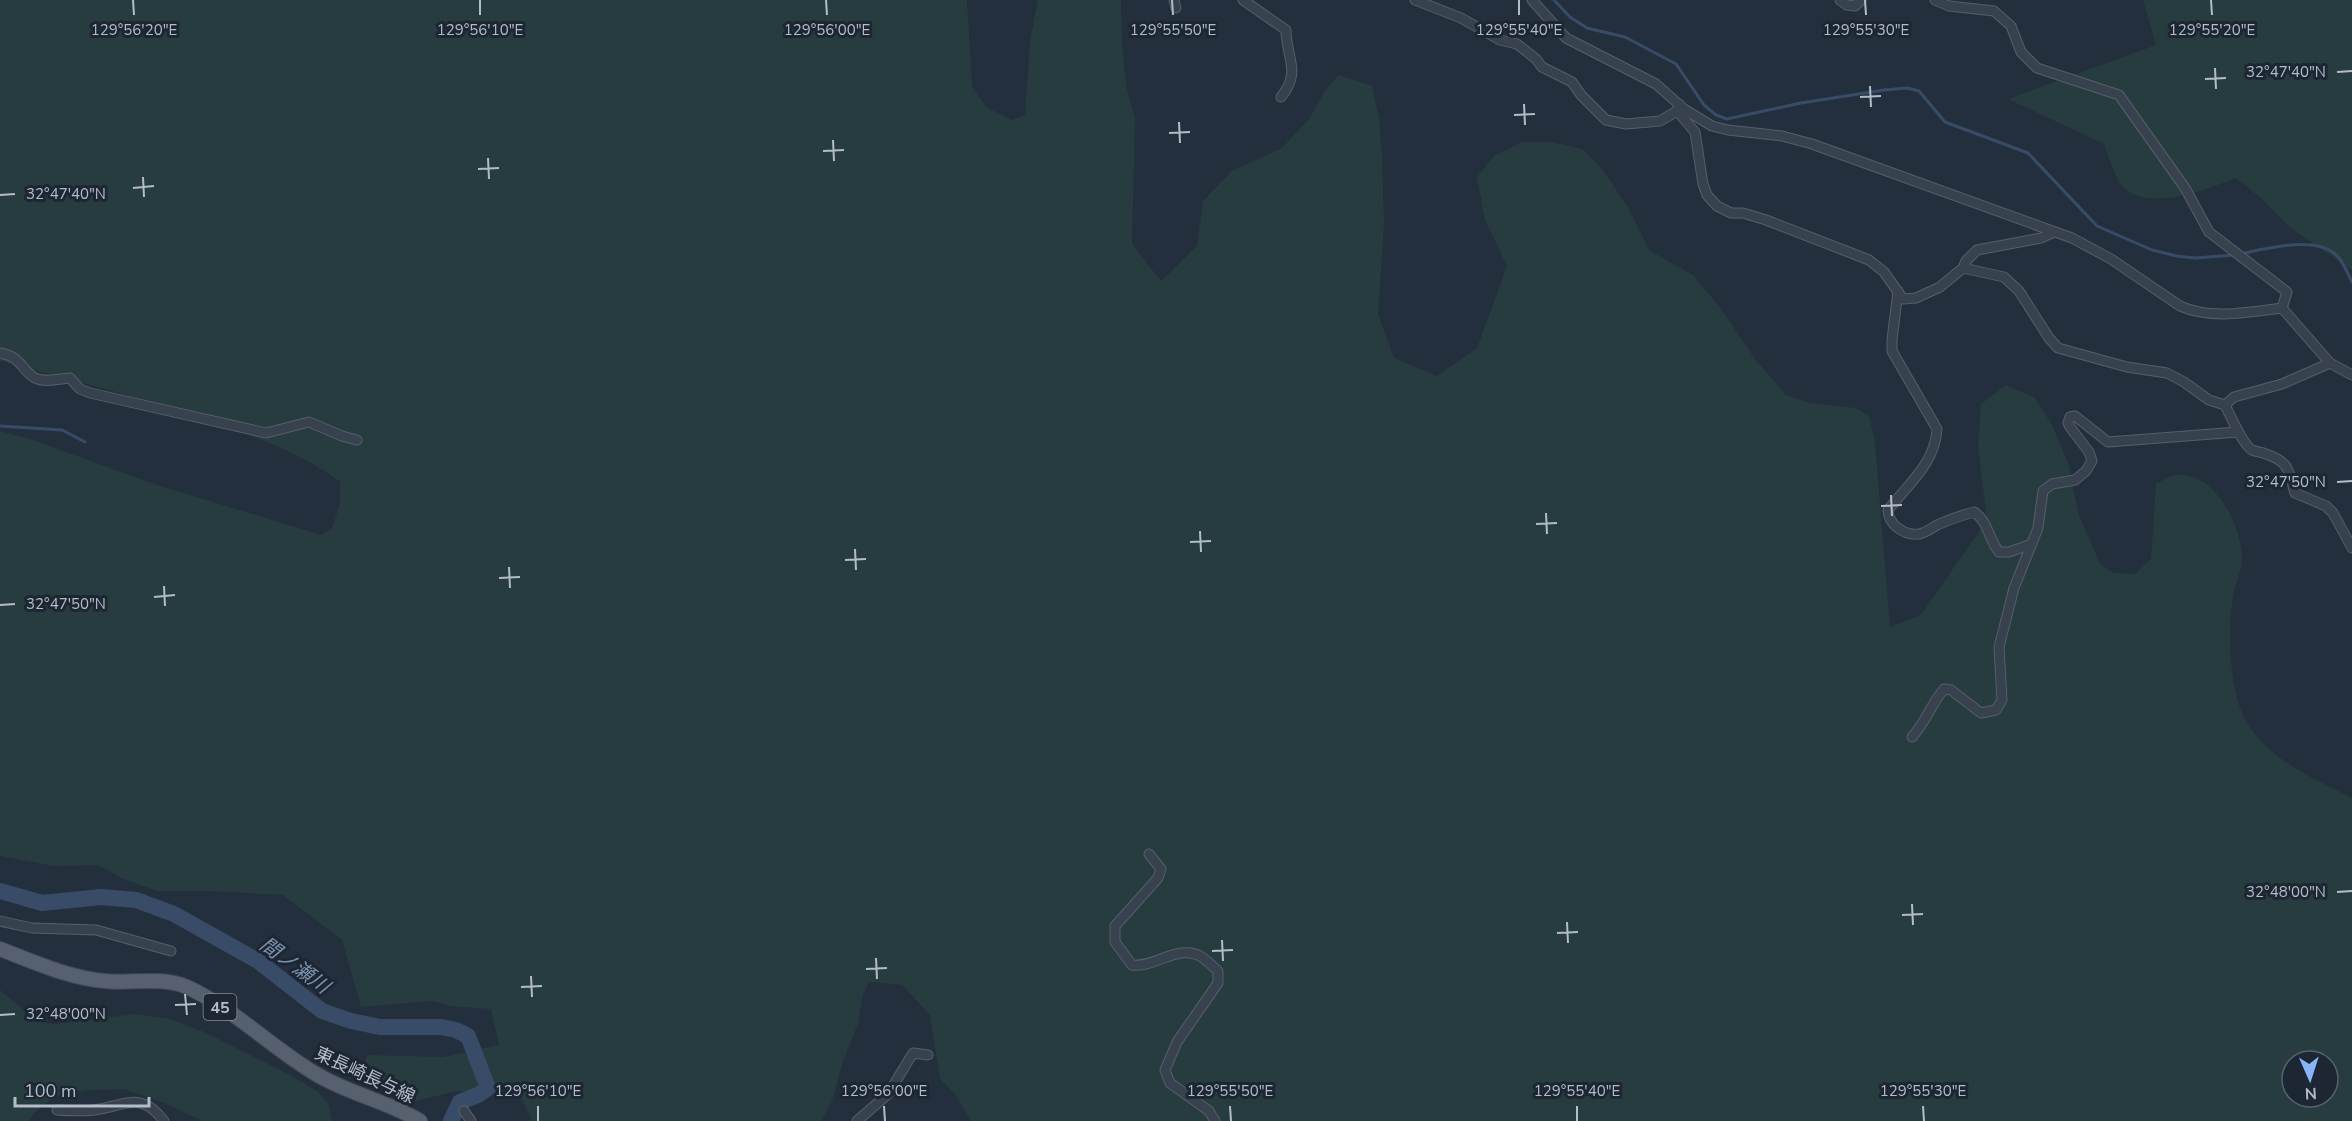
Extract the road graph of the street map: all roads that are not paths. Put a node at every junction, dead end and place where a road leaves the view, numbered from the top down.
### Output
1 (1243, 0) edge
2 (1415, 0) edge
3 (1532, 0) edge
4 (1840, 0) edge
5 (1861, 0) edge
6 (1935, 0) edge
7 (1281, 97) dead end
8 (1681, 107) junction
9 (2054, 232) junction
10 (1963, 268) junction
11 (1898, 291) junction
12 (2282, 308) junction
13 (0, 353) edge
14 (2330, 363) junction
15 (2352, 375) edge
16 (2225, 405) junction
17 (2238, 432) junction
18 (357, 440) dead end
19 (2032, 544) junction
20 (2352, 548) edge
21 (1912, 737) dead end
22 (1149, 854) dead end
23 (0, 921) edge
24 (0, 949) edge
25 (171, 951) dead end
26 (928, 1055) dead end
27 (57, 1110) dead end
28 (464, 1111) dead end
29 (164, 1121) edge
30 (420, 1121) edge
31 (471, 1121) edge
32 (857, 1121) edge
33 (1215, 1121) edge

1 - 7 street
2 - 8 street
3 - 8 street
4 - 5 street
6 - 12 street
8 - 9 street
8 - 11 street
9 - 10 street
9 - 12 street
10 - 11 street
10 - 16 street
11 - 19 street
12 - 14 street
13 - 18 street
14 - 15 street
14 - 16 street
16 - 17 street
17 - 19 street
17 - 20 street
19 - 21 street
22 - 33 street
23 - 25 street
24 - 30 main road, 東長崎長与線 / 45
26 - 32 street
27 - 29 street
28 - 31 street

